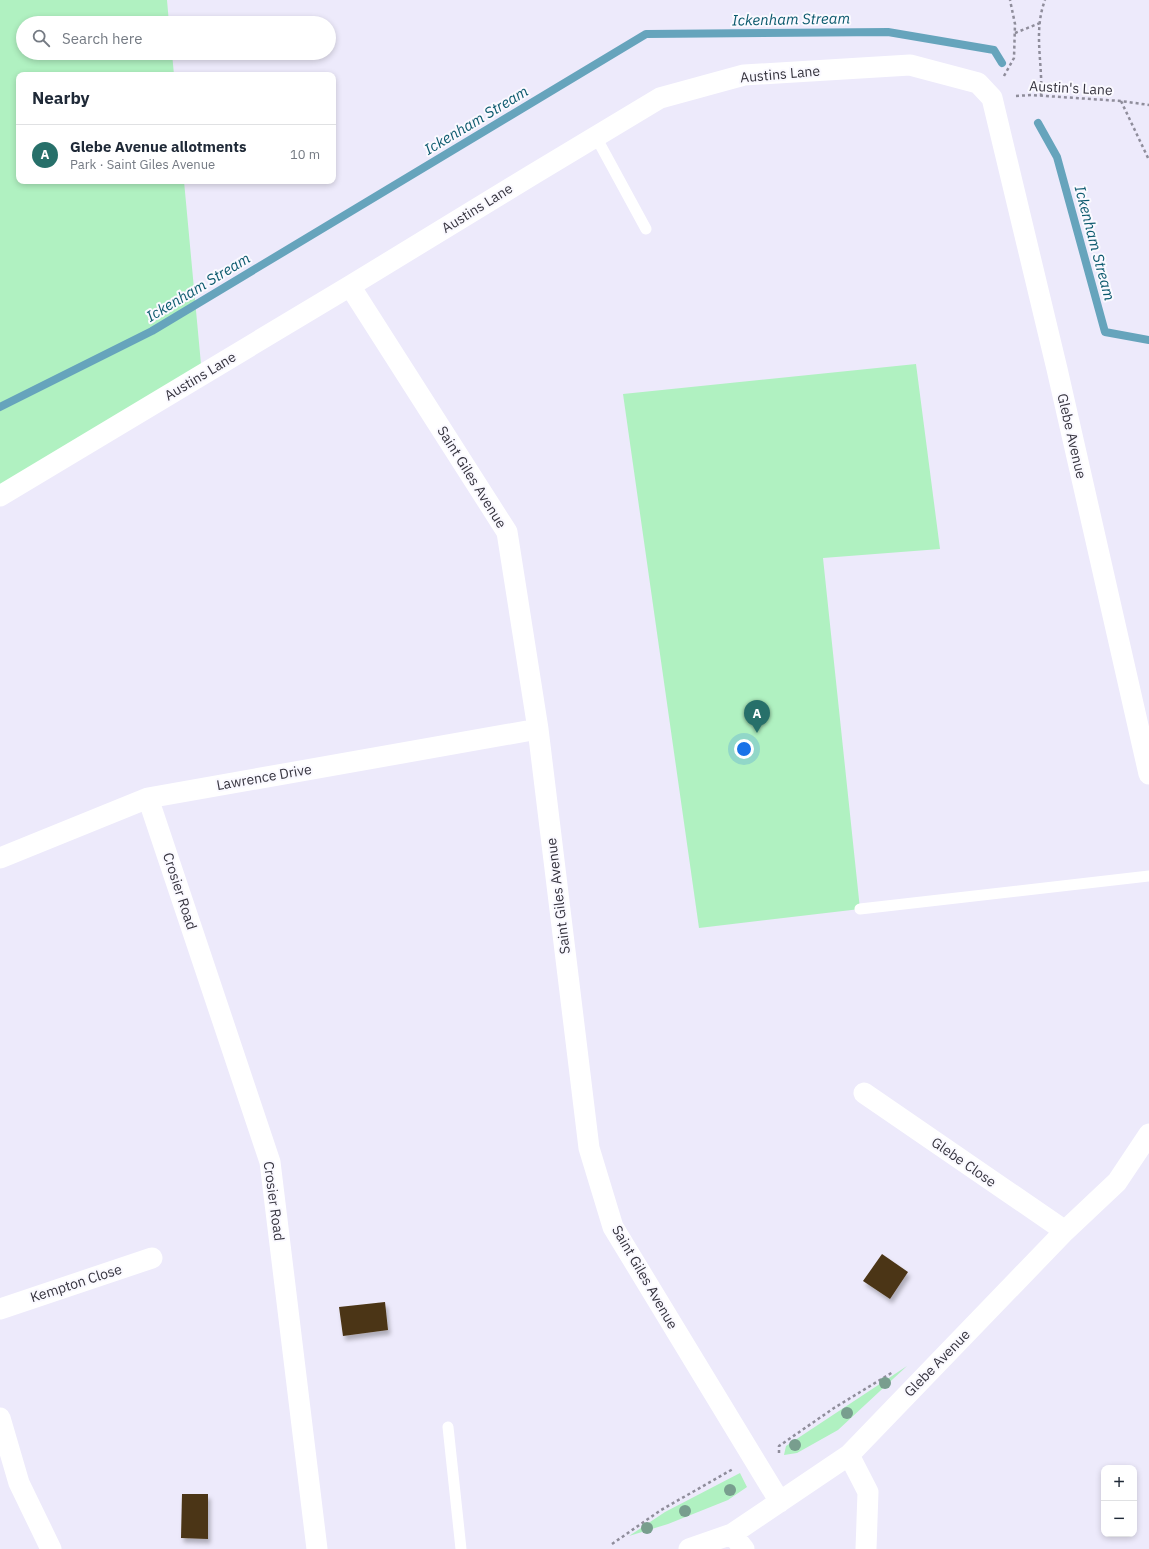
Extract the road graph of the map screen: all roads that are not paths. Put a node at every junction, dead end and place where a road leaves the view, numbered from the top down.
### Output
1 (992, 98) joint
2 (596, 137) junction
3 (646, 229) dead end
4 (350, 286) junction
5 (0, 496) edge
6 (538, 729) junction
7 (1149, 774) edge
8 (148, 798) junction
9 (0, 858) edge
10 (1149, 876) edge
11 (860, 909) dead end
12 (864, 1093) dead end
13 (1149, 1134) edge
14 (1064, 1231) junction
15 (152, 1258) dead end
16 (0, 1309) edge
17 (0, 1418) edge
18 (448, 1427) dead end
19 (849, 1455) junction
20 (780, 1502) junction
21 (738, 1542) edge
22 (51, 1549) edge
23 (317, 1549) edge
24 (461, 1549) edge
25 (689, 1549) edge
26 (866, 1549) edge

1 - 2 street, Austins Lane
1 - 7 street, Glebe Avenue
2 - 3 lane
2 - 4 street, Austins Lane
4 - 5 street, Austins Lane
4 - 6 street, Saint Giles Avenue
6 - 8 street, Lawrence Drive
6 - 20 street, Saint Giles Avenue
8 - 9 street, Lawrence Drive
8 - 23 street, Crosier Road
10 - 11 lane
12 - 14 street, Glebe Close
13 - 14 street, Glebe Avenue
14 - 19 street, Glebe Avenue
15 - 16 street, Kempton Close
17 - 22 street
18 - 24 lane
19 - 20 street, Glebe Avenue
19 - 26 street
20 - 21 street, Glebe Avenue
21 - 25 street, Glebe Avenue

